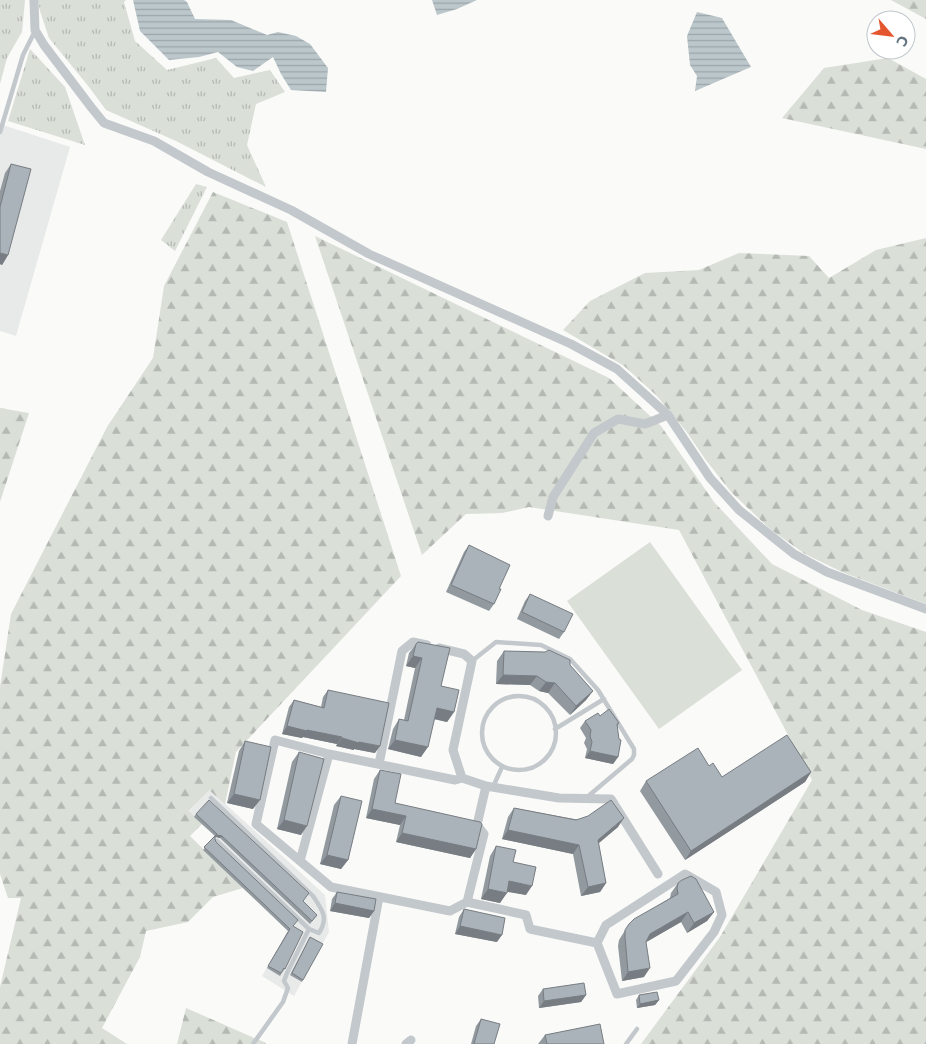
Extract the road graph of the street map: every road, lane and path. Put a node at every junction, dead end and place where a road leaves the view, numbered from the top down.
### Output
1 (34, 0) edge
2 (35, 30) junction
3 (0, 132) edge
4 (668, 415) junction
5 (548, 516) dead end
6 (926, 609) edge
7 (472, 661) junction
8 (604, 699) junction
9 (555, 729) junction
10 (329, 754) junction
11 (379, 764) junction
12 (502, 766) junction
13 (462, 778) junction
14 (489, 787) junction
15 (211, 798) dead end
16 (585, 798) junction
17 (217, 841) edge
18 (300, 861) junction
19 (658, 874) dead end
20 (380, 897) junction
21 (467, 902) junction
22 (309, 929) junction
23 (597, 943) junction
24 (637, 1029) dead end
25 (253, 1044) edge
26 (352, 1044) edge
27 (626, 1044) edge

1 - 2 street
2 - 3 lane
2 - 4 street
4 - 5 street
4 - 6 street
7 - 8 lane
7 - 11 street
7 - 13 street
8 - 9 lane
8 - 16 lane
9 - 12 lane
9 - 12 lane
10 - 11 street
10 - 18 street
10 - 18 street
11 - 13 street
12 - 14 lane
13 - 14 street
14 - 16 street
14 - 21 street
15 - 22 lane
16 - 19 street
17 - 22 lane
18 - 20 street
20 - 21 street
20 - 26 street
21 - 23 street
22 - 25 lane
23 - 23 street
24 - 27 lane

